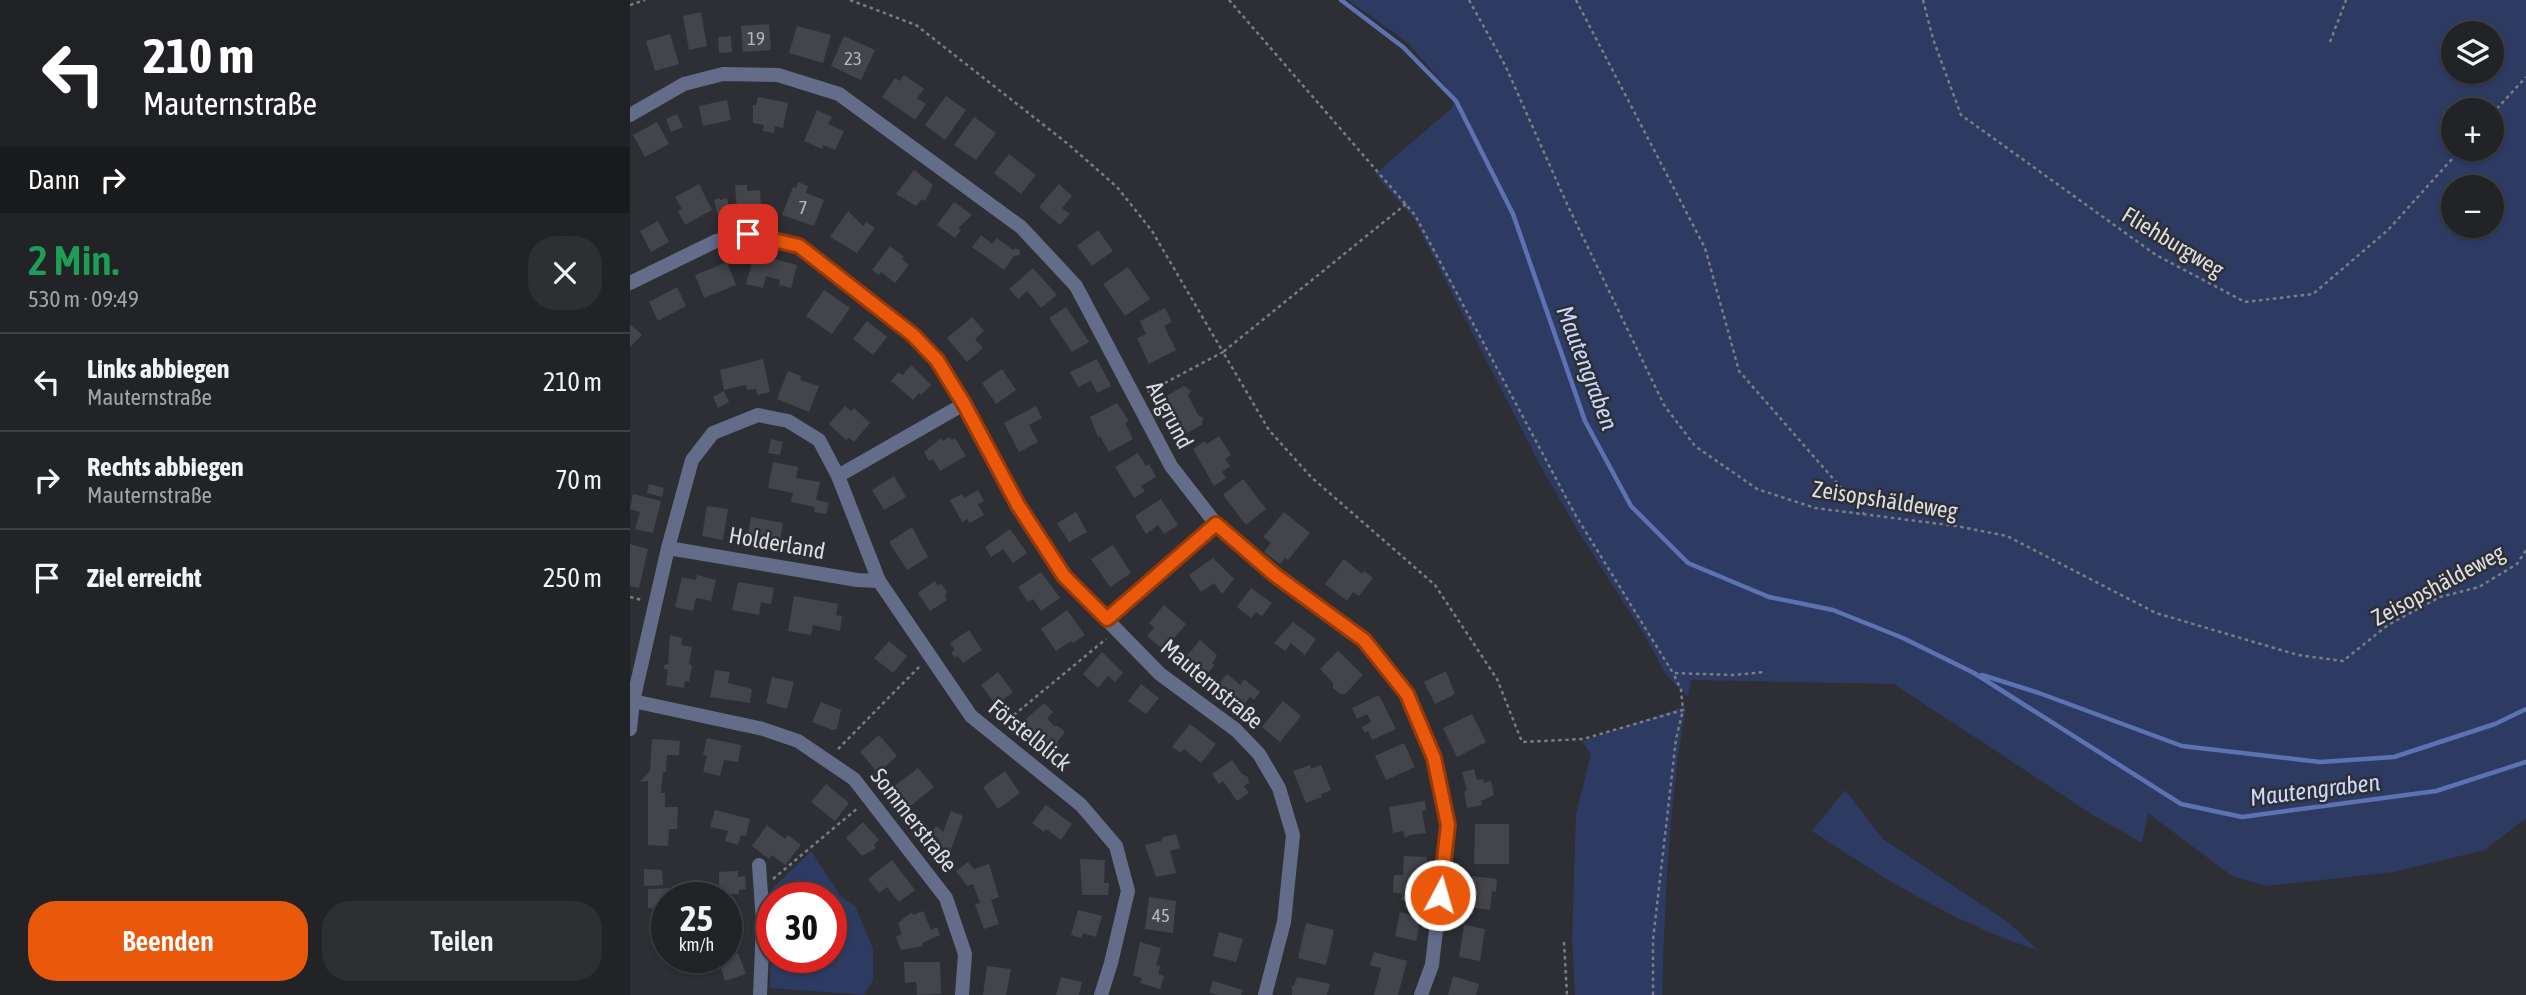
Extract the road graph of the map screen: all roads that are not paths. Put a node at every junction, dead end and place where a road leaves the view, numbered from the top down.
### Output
1 (630, 115) edge
2 (630, 284) edge
3 (964, 404) junction
4 (838, 476) junction
5 (1216, 524) junction
6 (668, 548) junction
7 (879, 581) junction
8 (1111, 625) junction
9 (633, 701) junction
10 (630, 729) edge
11 (758, 866) dead end
12 (760, 995) edge
13 (962, 995) edge
14 (1101, 995) edge
15 (1265, 995) edge
16 (1421, 995) edge

1 - 5 street, Augrund
2 - 3 street, Mauternstraße
3 - 4 street
3 - 8 street, Mauternstraße
4 - 6 street, Förstelblick
4 - 7 street, Förstelblick
5 - 8 street
5 - 16 street, Augrund
6 - 7 street, Holderland
6 - 9 street, Förstelblick
7 - 14 street, Förstelblick
8 - 15 street, Mauternstraße
9 - 10 street, Förstelblick
9 - 13 street, Sommerstraße
11 - 12 street

